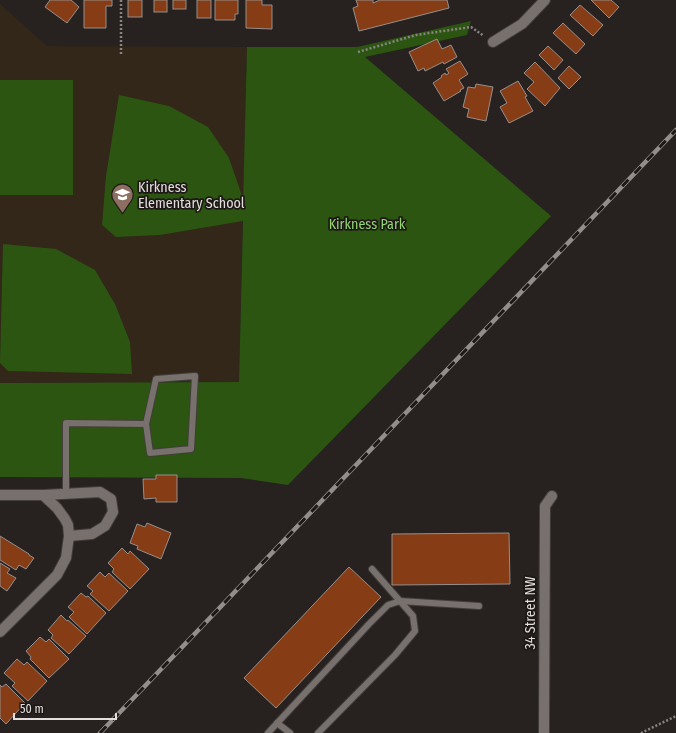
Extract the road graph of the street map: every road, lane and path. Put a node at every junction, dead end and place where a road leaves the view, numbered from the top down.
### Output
1 (121, 0) edge
2 (545, 0) edge
3 (493, 42) joint
4 (358, 52) dead end
5 (121, 54) dead end
6 (146, 424) junction
7 (66, 494) junction
8 (0, 495) edge
9 (43, 495) junction
10 (552, 496) dead end
11 (69, 536) junction
12 (372, 570) dead end
13 (400, 601) junction
14 (479, 606) dead end
15 (0, 632) edge
16 (676, 716) edge
17 (277, 723) junction
18 (268, 733) edge
19 (290, 733) edge
20 (318, 733) edge
21 (544, 733) edge
22 (641, 733) edge

1 - 5 path
2 - 3 street
3 - 4 path
6 - 6 lane
6 - 7 lane
7 - 9 street
7 - 11 street
8 - 9 street
9 - 11 street
10 - 21 street, 34 Street NW
11 - 15 street
12 - 13 lane
13 - 14 lane
13 - 17 lane
13 - 20 lane
16 - 22 path
17 - 18 lane
17 - 19 lane

